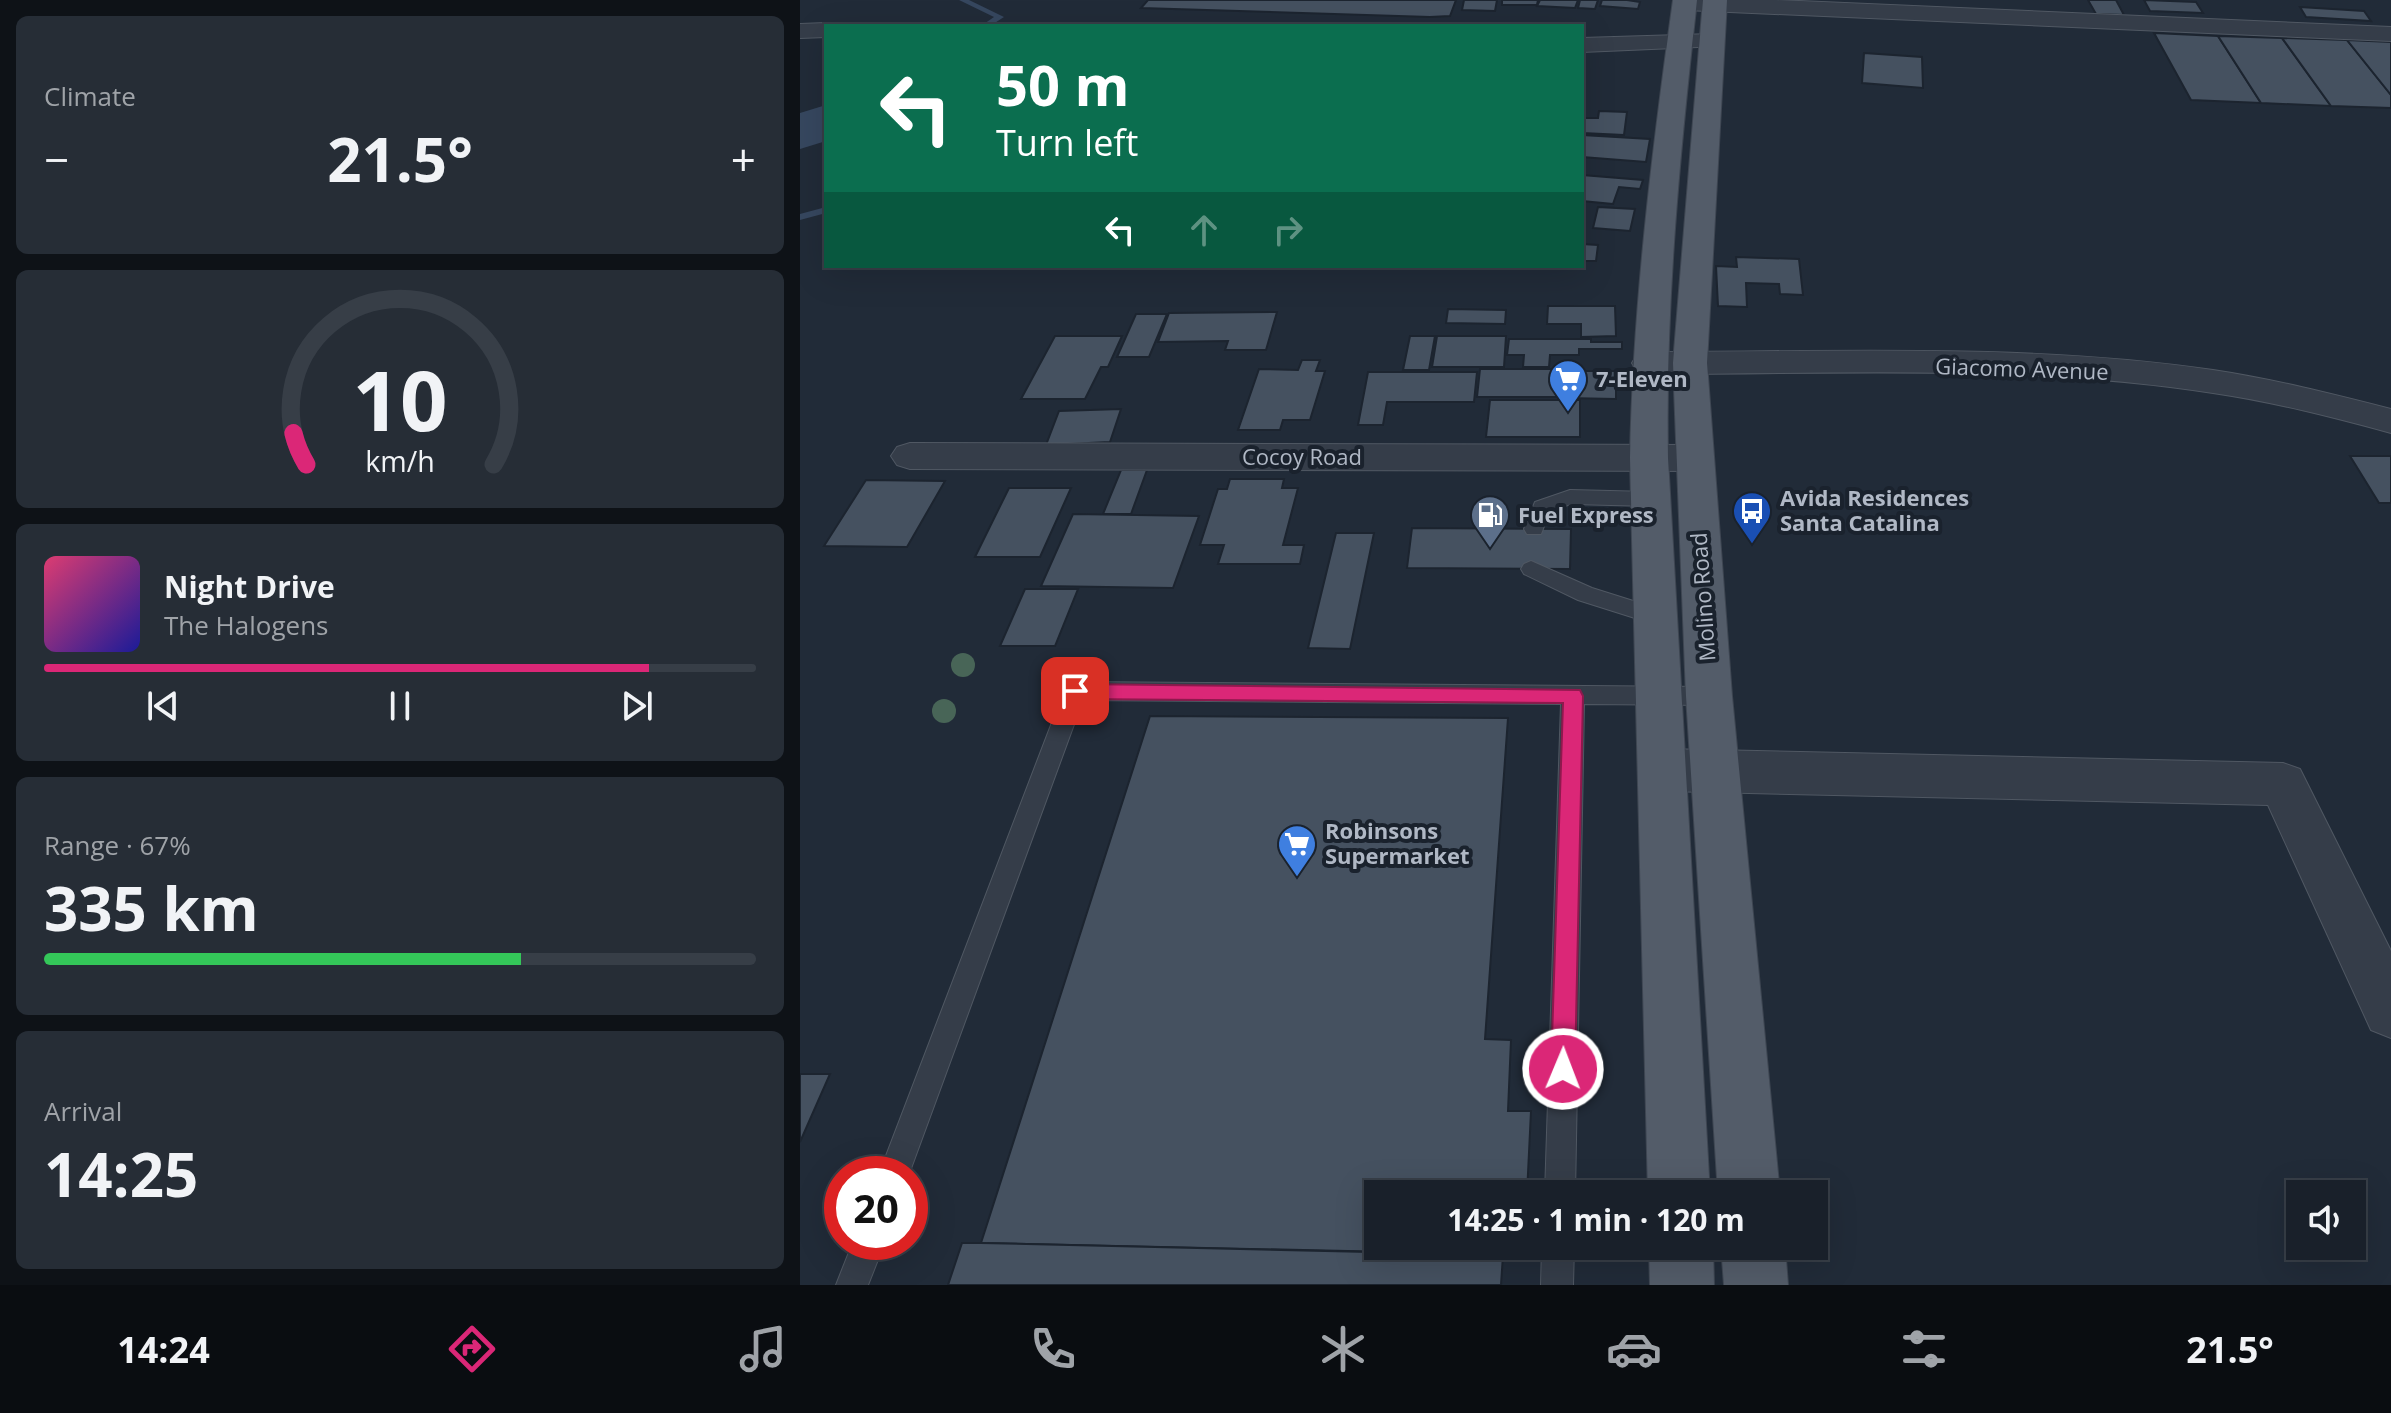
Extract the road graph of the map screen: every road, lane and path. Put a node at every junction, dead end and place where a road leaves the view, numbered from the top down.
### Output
1 (2215, 0) edge
2 (1700, 2) edge
3 (2235, 27) junction
4 (824, 30) edge
5 (800, 31) edge
6 (2391, 34) edge
7 (1696, 41) junction
8 (1584, 45) edge
9 (1649, 349) junction
10 (1690, 350) junction
11 (2391, 394) edge
12 (2391, 421) edge
13 (910, 456) dead end
14 (1649, 458) junction
15 (1695, 458) junction
16 (1651, 499) junction
17 (1534, 529) dead end
18 (1531, 569) dead end
19 (1657, 617) junction
20 (1573, 696) junction
21 (1685, 696) junction
22 (1690, 771) junction
23 (2391, 1010) edge
24 (901, 1156) edge
25 (1560, 1180) edge
26 (1679, 1180) edge
27 (1747, 1180) edge
28 (862, 1260) edge
29 (1558, 1260) edge
30 (1681, 1260) edge
31 (1754, 1260) edge
32 (852, 1285) edge
33 (1557, 1285) edge
34 (1682, 1285) edge
35 (1756, 1285) edge

1 - 3 street
2 - 3 street
2 - 7 main road, Molino Road
3 - 6 street
4 - 5 street
7 - 8 street
7 - 9 main road, Molino Road
7 - 10 main road, Molino Road
9 - 10 street, Giacomo Avenue
9 - 14 main road, Molino Road
10 - 11 street, Giacomo Avenue
10 - 12 street, Giacomo Avenue
10 - 15 main road, Molino Road
13 - 14 street, Cocoy Road
14 - 15 street, Cocoy Road
14 - 16 main road, Molino Road
15 - 21 main road, Molino Road
16 - 17 lane
16 - 19 main road, Molino Road
18 - 19 lane
19 - 21 main road, Molino Road
20 - 21 lane
20 - 24 lane
20 - 25 lane
21 - 22 main road, Molino Road
22 - 23 street
22 - 26 main road, Molino Road
22 - 27 main road, Molino Road
28 - 32 lane
29 - 33 lane
30 - 34 main road
31 - 35 main road

